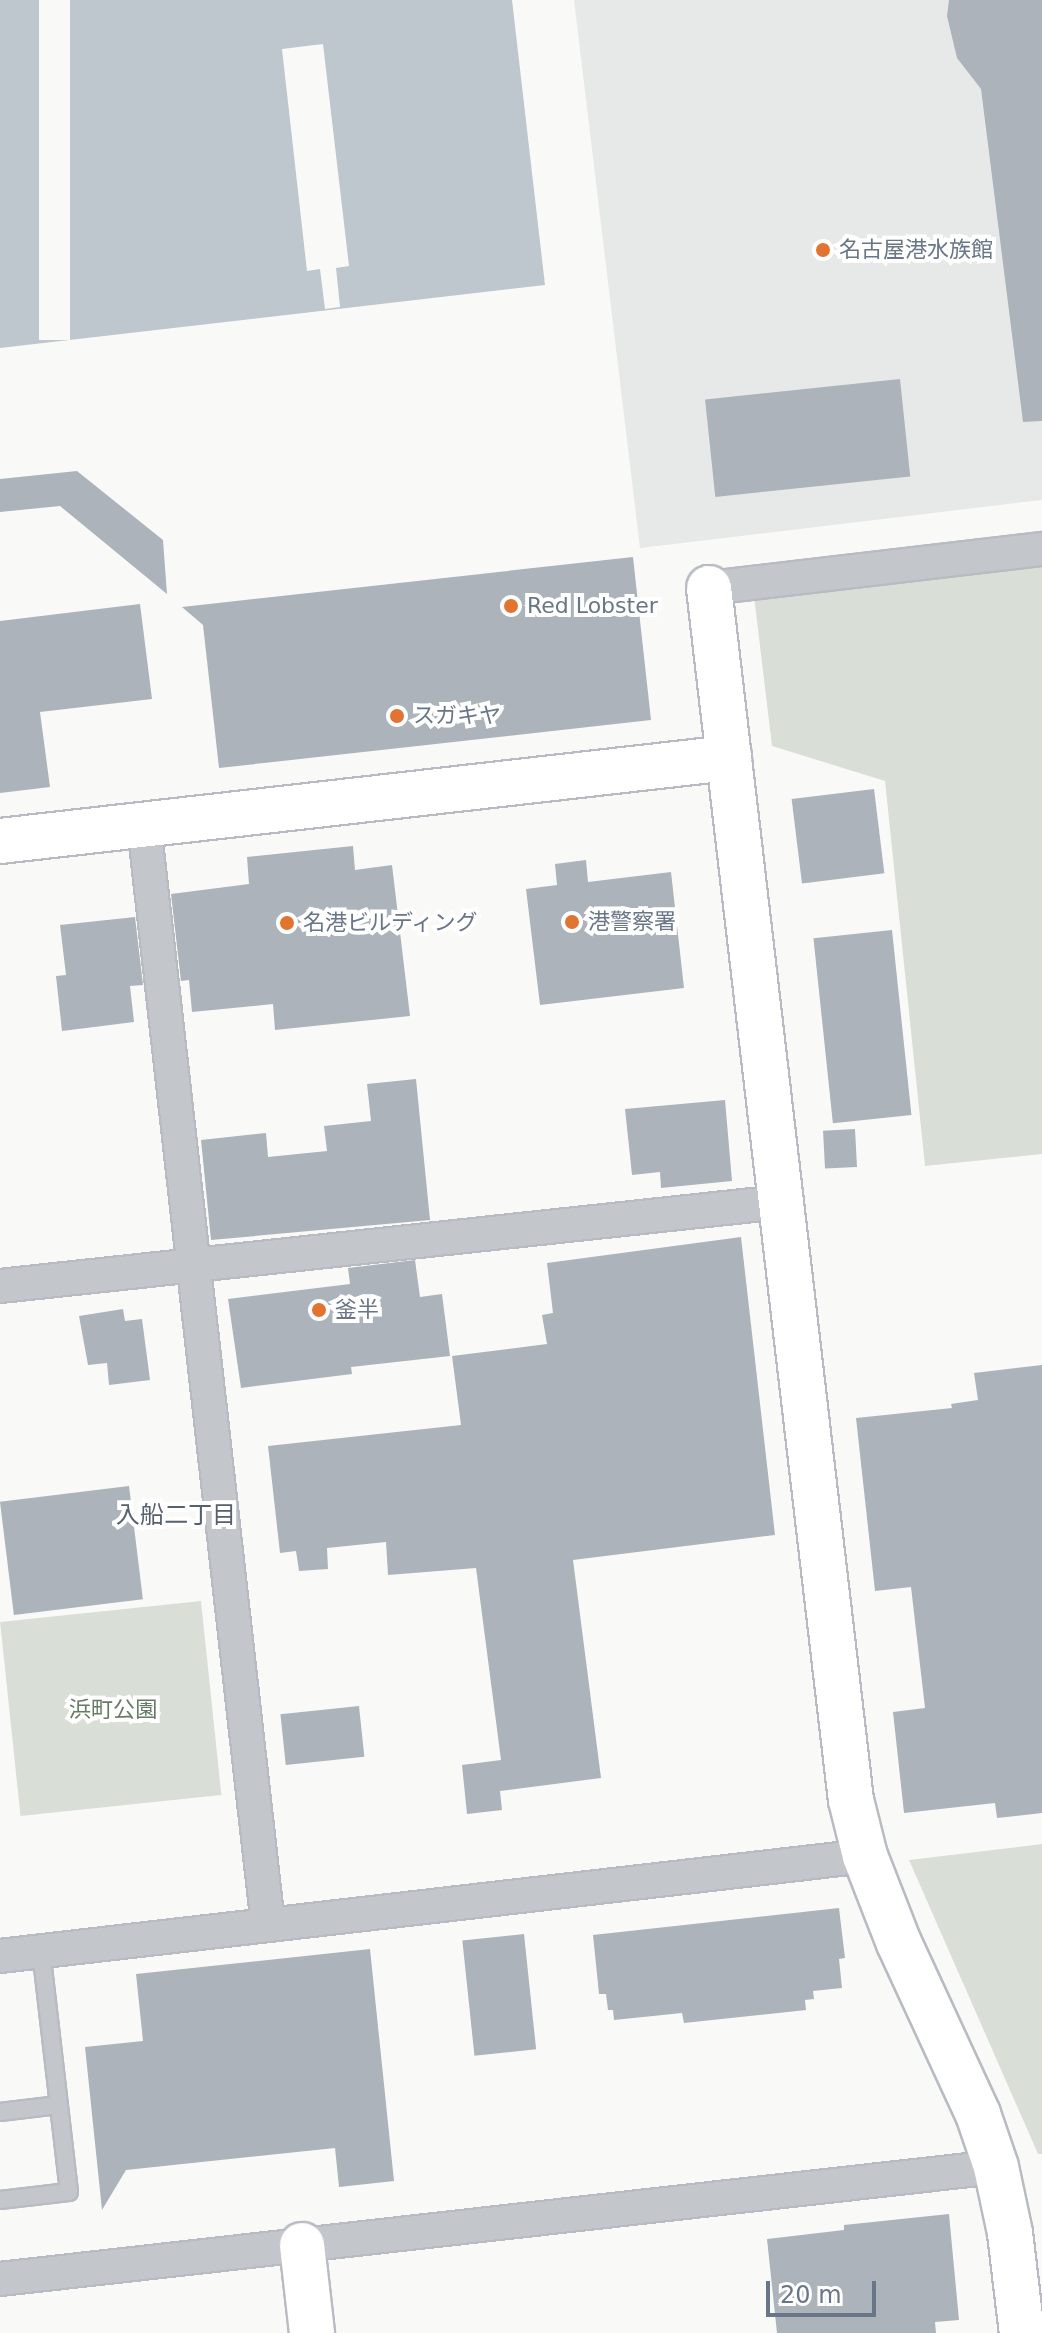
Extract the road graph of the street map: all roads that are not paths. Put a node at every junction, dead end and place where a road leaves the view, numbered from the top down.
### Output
1 (1042, 549) edge
2 (709, 588) joint
3 (729, 758) junction
4 (144, 825) junction
5 (0, 841) edge
6 (781, 1202) junction
7 (195, 1266) junction
8 (0, 1286) edge
9 (865, 1856) junction
10 (268, 1925) junction
11 (41, 1951) junction
12 (0, 1956) edge
13 (59, 2105) junction
14 (0, 2112) edge
15 (996, 2167) junction
16 (0, 2200) edge
17 (302, 2245) junction
18 (0, 2279) edge
19 (312, 2333) edge
20 (1022, 2333) edge

1 - 2 street
2 - 3 street
3 - 4 street
3 - 6 street
4 - 5 street
4 - 7 street
6 - 7 street
6 - 9 street
7 - 8 street
7 - 10 street
9 - 10 street
9 - 15 street
10 - 11 street
11 - 12 street
11 - 13 lane
13 - 14 lane
13 - 16 lane
15 - 17 street
15 - 20 street
17 - 18 street
17 - 19 street

